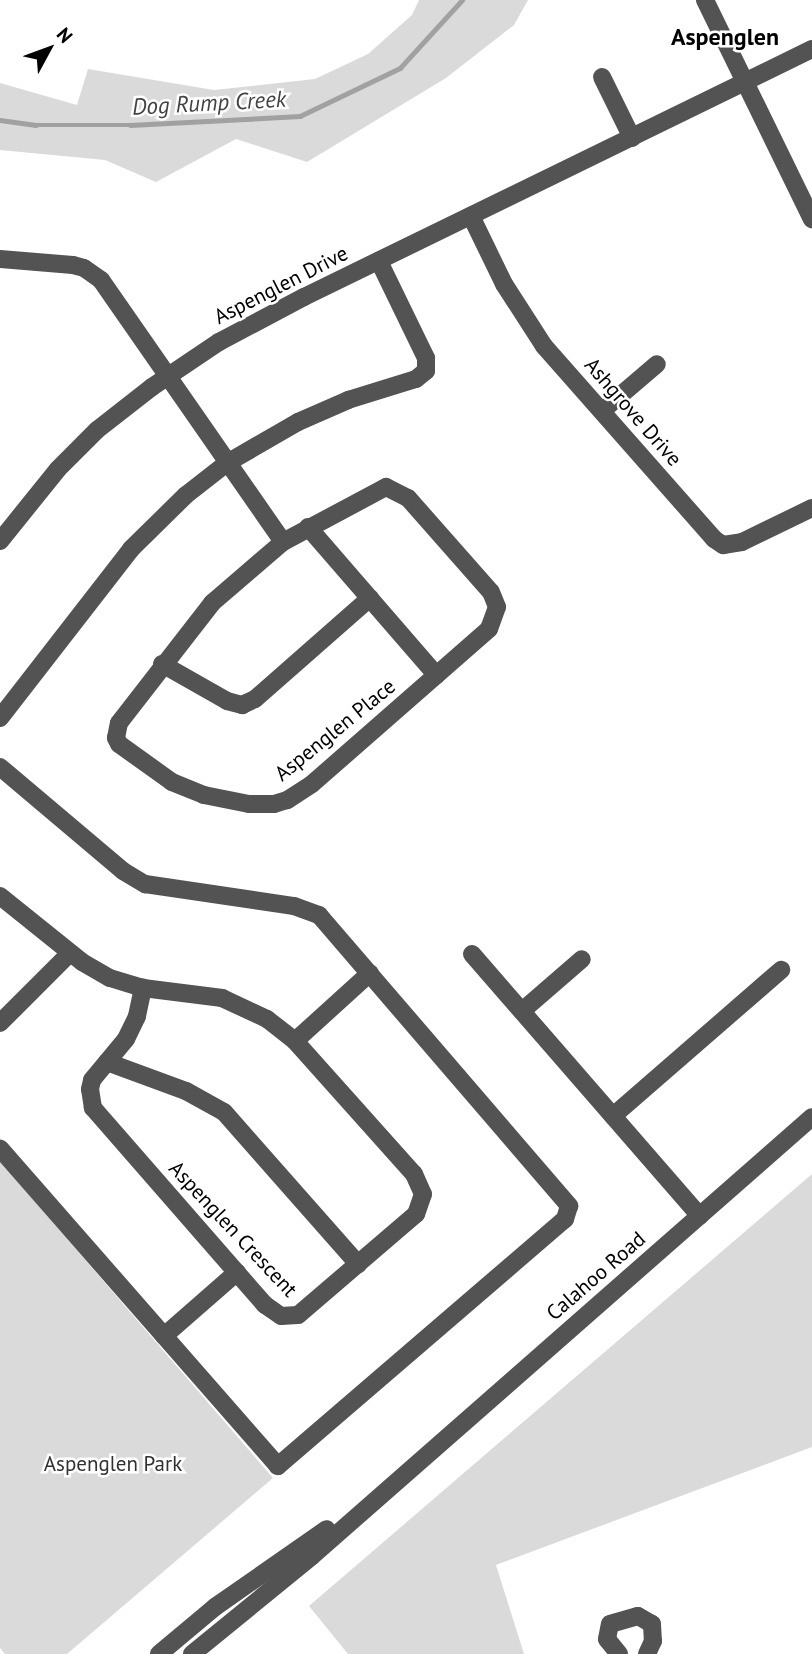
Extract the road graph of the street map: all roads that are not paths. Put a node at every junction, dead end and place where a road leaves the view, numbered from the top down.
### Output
1 (705, 0) edge
2 (812, 49) edge
3 (602, 76) dead end
4 (744, 83) junction
5 (632, 138) junction
6 (471, 216) junction
7 (812, 219) edge
8 (0, 259) edge
9 (379, 261) junction
10 (657, 365) dead end
11 (166, 377) junction
12 (602, 411) junction
13 (227, 463) junction
14 (812, 508) edge
15 (308, 527) junction
16 (0, 541) edge
17 (283, 542) junction
18 (370, 598) junction
19 (162, 664) junction
20 (436, 674) junction
21 (0, 718) edge
22 (0, 767) edge
23 (0, 896) edge
24 (70, 953) junction
25 (472, 954) dead end
26 (582, 959) dead end
27 (781, 970) dead end
28 (370, 973) junction
29 (143, 988) junction
30 (522, 1011) junction
31 (0, 1023) edge
32 (295, 1041) junction
33 (107, 1062) junction
34 (613, 1116) junction
35 (812, 1117) edge
36 (0, 1148) edge
37 (700, 1216) junction
38 (358, 1264) junction
39 (237, 1272) junction
40 (163, 1336) junction
41 (409, 1468) junction
42 (159, 1654) edge
43 (192, 1654) edge
44 (620, 1654) edge
45 (647, 1654) edge

1 - 4 street
2 - 4 street, Aspenglen Drive
3 - 5 street
4 - 5 street, Aspenglen Drive
4 - 7 street
5 - 6 street, Aspenglen Drive
6 - 9 street, Aspenglen Drive
6 - 12 street, Ashgrove Drive
8 - 11 street
9 - 11 street, Aspenglen Drive
9 - 13 street
10 - 12 street
11 - 13 street
11 - 16 street, Aspenglen Drive
12 - 14 street, Ashgrove Drive
13 - 17 street
13 - 21 street
15 - 17 street, Aspenglen Place
15 - 18 street
15 - 20 street, Aspenglen Place
17 - 19 street, Aspenglen Place
18 - 19 street
18 - 20 street
19 - 20 street, Aspenglen Place
22 - 28 street
23 - 24 street, Aspenglen Crescent
24 - 29 street, Aspenglen Crescent
24 - 31 street
25 - 30 street
26 - 30 street
27 - 34 street
28 - 32 street
28 - 40 street
29 - 32 street, Aspenglen Crescent
29 - 33 street, Aspenglen Crescent
30 - 34 street
32 - 38 street, Aspenglen Crescent
33 - 38 street
33 - 39 street, Aspenglen Crescent
34 - 37 street
35 - 37 street, Calahoo Road
36 - 40 street
37 - 41 street, Calahoo Road
38 - 39 street, Aspenglen Crescent
39 - 40 street
41 - 42 street, Calahoo Road
41 - 43 street, Calahoo Road
44 - 45 street

